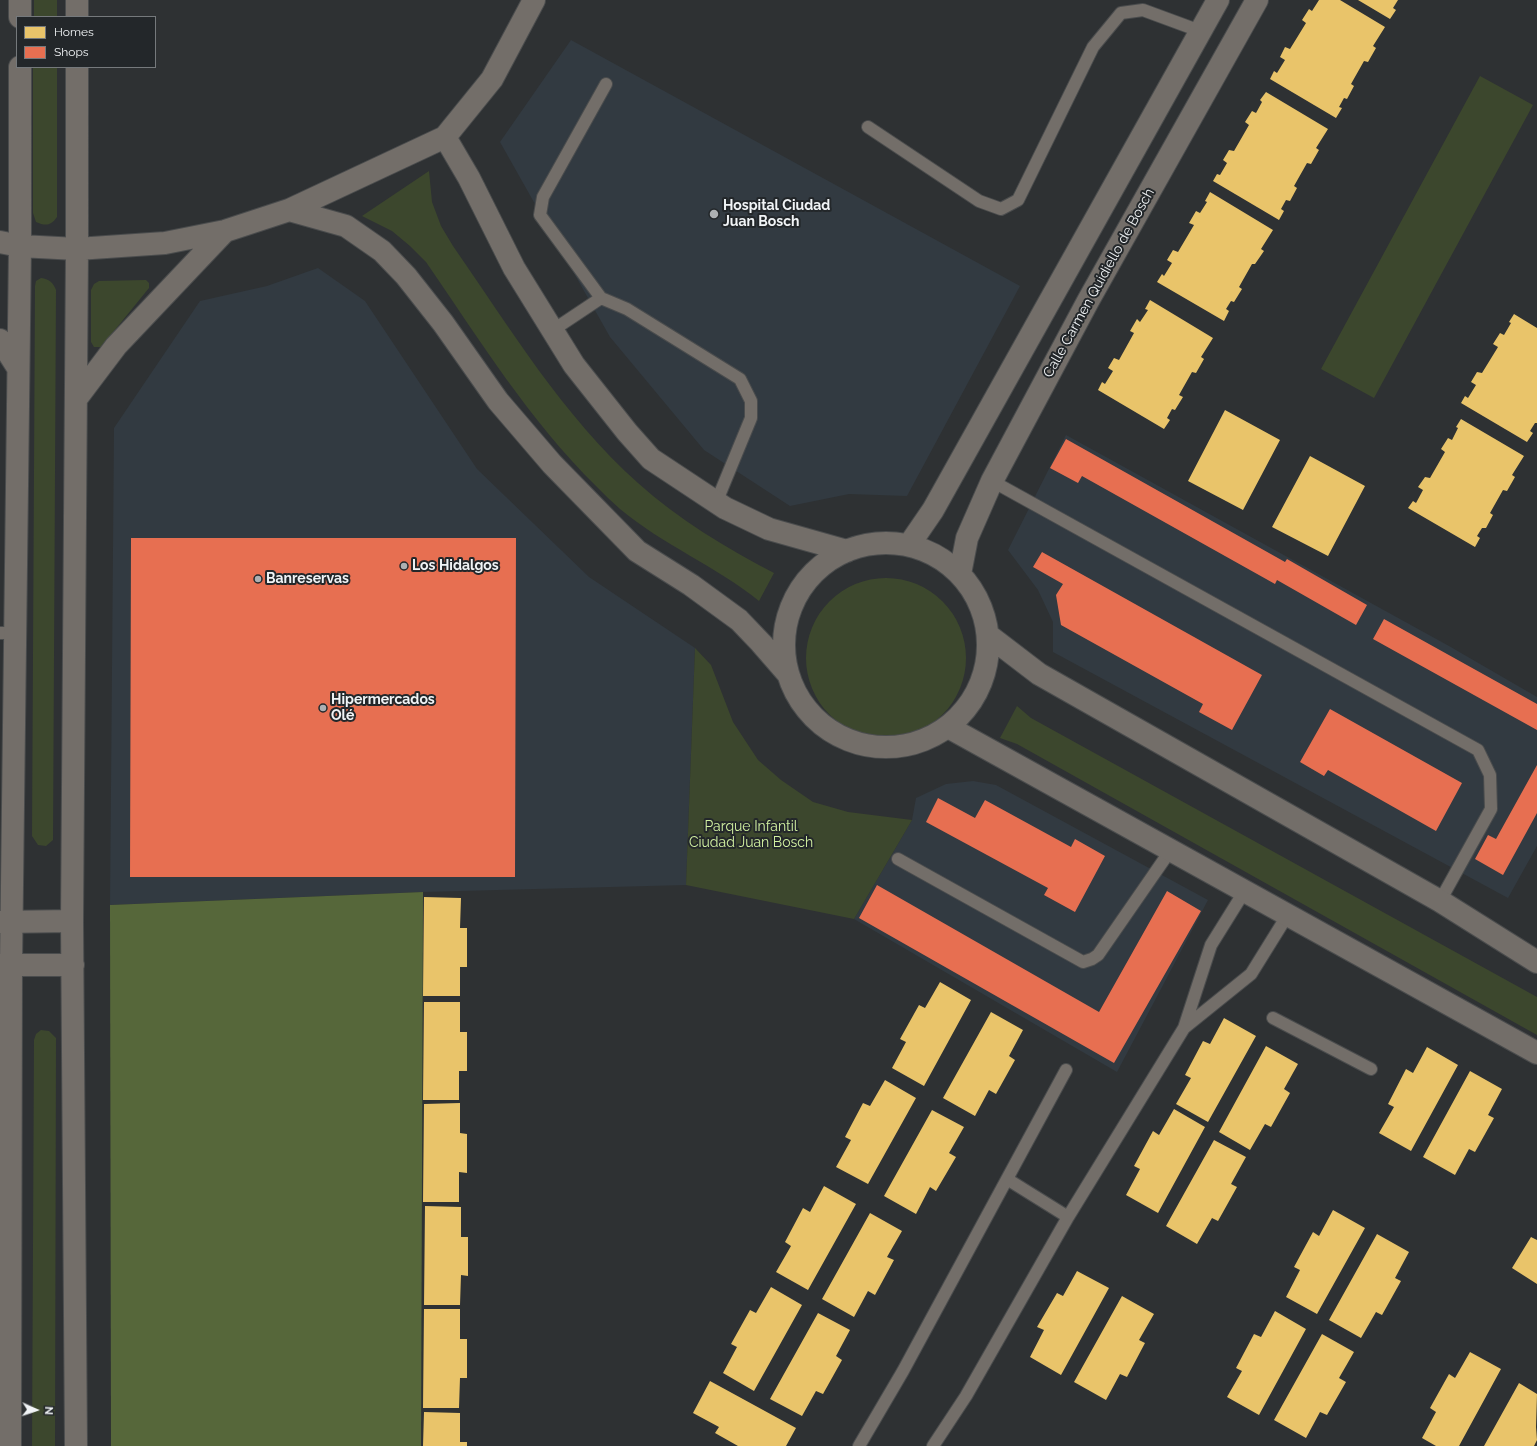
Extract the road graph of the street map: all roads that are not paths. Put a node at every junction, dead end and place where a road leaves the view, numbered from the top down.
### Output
1 (20, 0) edge
2 (77, 0) edge
3 (534, 0) edge
4 (1218, 0) edge
5 (1257, 0) edge
6 (20, 16) edge
7 (77, 16) edge
8 (1200, 31) junction
9 (20, 68) edge
10 (77, 68) edge
11 (606, 84) dead end
12 (868, 126) dead end
13 (445, 137) junction
14 (289, 210) junction
15 (225, 232) junction
16 (10, 244) edge
17 (77, 249) junction
18 (601, 298) junction
19 (553, 330) junction
20 (0, 340) edge
21 (18, 368) junction
22 (76, 399) junction
23 (992, 481) junction
24 (716, 503) junction
25 (909, 545) junction
26 (847, 551) junction
27 (960, 574) junction
28 (7, 633) edge
29 (988, 635) junction
30 (788, 674) junction
31 (948, 727) junction
32 (1170, 851) junction
33 (898, 859) dead end
34 (1244, 892) junction
35 (1440, 901) junction
36 (1287, 916) junction
37 (6, 922) edge
38 (72, 922) junction
39 (1537, 962) edge
40 (5, 965) edge
41 (73, 965) junction
42 (1273, 1018) dead end
43 (1184, 1028) junction
44 (1537, 1053) edge
45 (1371, 1069) dead end
46 (1066, 1070) dead end
47 (1007, 1179) junction
48 (1068, 1217) junction
49 (10, 1446) edge
50 (76, 1446) edge
51 (859, 1446) edge
52 (933, 1446) edge

1 - 6 street
2 - 7 street
3 - 13 street
4 - 8 street
5 - 23 street, Calle Carmen Quidiello de Bosch
8 - 12 lane
8 - 25 street
9 - 16 street
10 - 17 street
11 - 18 lane
13 - 14 street
13 - 19 street
14 - 15 street
14 - 30 street
15 - 17 street
15 - 22 street
16 - 17 street
16 - 21 street
17 - 22 street
18 - 19 lane
18 - 24 lane
19 - 24 street
20 - 21 street
21 - 28 street
22 - 38 street
23 - 27 street, Calle Carmen Quidiello de Bosch
23 - 35 lane
24 - 26 street
25 - 26 street
25 - 27 street
26 - 30 street
27 - 29 street
28 - 37 street
29 - 31 street
29 - 35 street
30 - 31 street
31 - 32 street
32 - 33 lane
32 - 34 street
34 - 36 street
34 - 43 lane
35 - 39 street
36 - 43 lane
36 - 44 street
37 - 38 street
37 - 40 street
38 - 41 street
40 - 41 street
40 - 49 street
41 - 50 street
42 - 45 lane
43 - 48 lane
46 - 47 lane
47 - 48 lane
47 - 51 lane
48 - 52 lane

